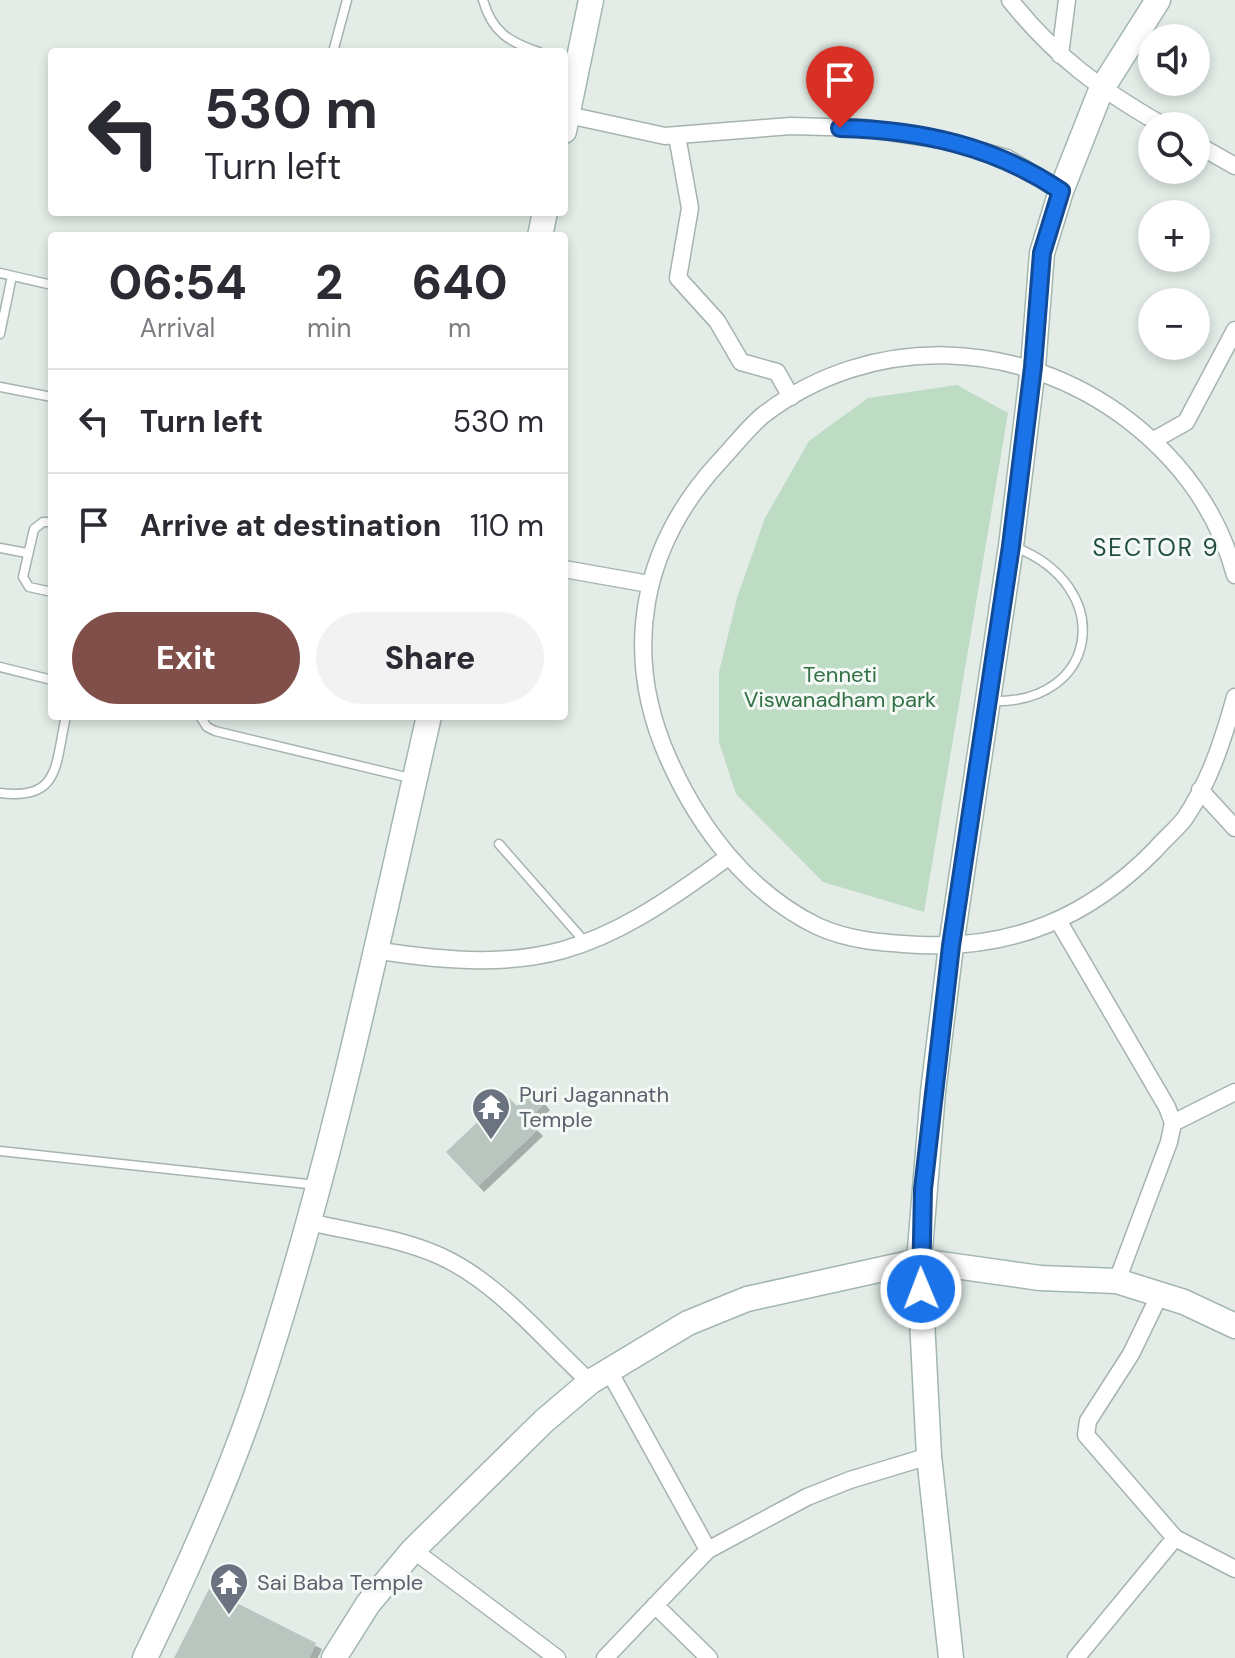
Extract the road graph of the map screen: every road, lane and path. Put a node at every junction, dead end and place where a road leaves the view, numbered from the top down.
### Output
1 (347, 0) edge
2 (483, 0) edge
3 (591, 0) edge
4 (1010, 0) edge
5 (1067, 0) edge
6 (1158, 0) edge
7 (334, 48) edge
8 (529, 48) edge
9 (1060, 55) junction
10 (571, 62) edge
11 (1101, 90) junction
12 (568, 99) edge
13 (1140, 112) edge
14 (568, 123) edge
15 (677, 136) junction
16 (1210, 152) edge
17 (1235, 166) edge
18 (1061, 191) junction
19 (0, 273) edge
20 (12, 276) junction
21 (48, 284) edge
22 (1235, 330) edge
23 (0, 334) edge
24 (1033, 367) junction
25 (0, 387) edge
26 (48, 396) edge
27 (791, 397) junction
28 (1154, 440) junction
29 (48, 522) edge
30 (1011, 546) junction
31 (0, 548) edge
32 (27, 553) junction
33 (568, 570) edge
34 (1235, 575) edge
35 (649, 584) junction
36 (48, 591) edge
37 (0, 667) edge
38 (48, 679) edge
39 (1235, 697) edge
40 (989, 701) junction
41 (65, 720) edge
42 (201, 720) edge
43 (428, 720) edge
44 (415, 779) junction
45 (1200, 790) junction
46 (0, 793) edge
47 (1235, 828) edge
48 (499, 844) dead end
49 (728, 857) junction
50 (1059, 922) junction
51 (587, 945) junction
52 (951, 946) junction
53 (374, 950) junction
54 (1235, 1092) edge
55 (1173, 1123) junction
56 (0, 1151) edge
57 (320, 1185) junction
58 (309, 1222) junction
59 (919, 1261) junction
60 (1117, 1281) junction
61 (1160, 1294) junction
62 (1235, 1326) edge
63 (600, 1376) junction
64 (929, 1456) junction
65 (1175, 1538) junction
66 (413, 1550) junction
67 (708, 1550) junction
68 (1235, 1569) edge
69 (655, 1605) junction
70 (145, 1658) edge
71 (334, 1658) edge
72 (557, 1658) edge
73 (605, 1658) edge
74 (709, 1658) edge
75 (951, 1658) edge
76 (1076, 1658) edge

1 - 7 lane
2 - 8 lane
3 - 10 street
4 - 9 street
5 - 9 street
6 - 11 street
9 - 11 street
10 - 12 street
11 - 13 street
11 - 18 street
14 - 15 street
15 - 18 street
15 - 27 street
16 - 17 street
18 - 24 street
19 - 20 lane
20 - 21 lane
20 - 23 lane
22 - 28 street
24 - 27 street
24 - 28 street
24 - 30 street
25 - 26 lane
27 - 35 street
28 - 34 street
29 - 32 lane
30 - 40 street
30 - 40 lane
31 - 32 lane
32 - 36 lane
33 - 35 street
35 - 49 street
37 - 38 lane
39 - 45 street
40 - 52 street
41 - 46 lane
42 - 44 lane
43 - 44 street
44 - 53 street
45 - 47 street
45 - 50 street
48 - 51 lane
49 - 51 street
49 - 52 street
50 - 52 street
50 - 55 street
51 - 53 street
52 - 59 street
53 - 57 street
54 - 55 street
55 - 60 street
56 - 57 lane
57 - 58 street
58 - 63 street
58 - 70 street
59 - 60 street
59 - 63 street
59 - 64 street
60 - 61 street
61 - 62 street
61 - 65 street
63 - 66 street
63 - 67 street
64 - 67 street
64 - 75 street
65 - 68 street
65 - 76 street
66 - 71 street
66 - 72 street
67 - 69 street
69 - 73 street
69 - 74 street

